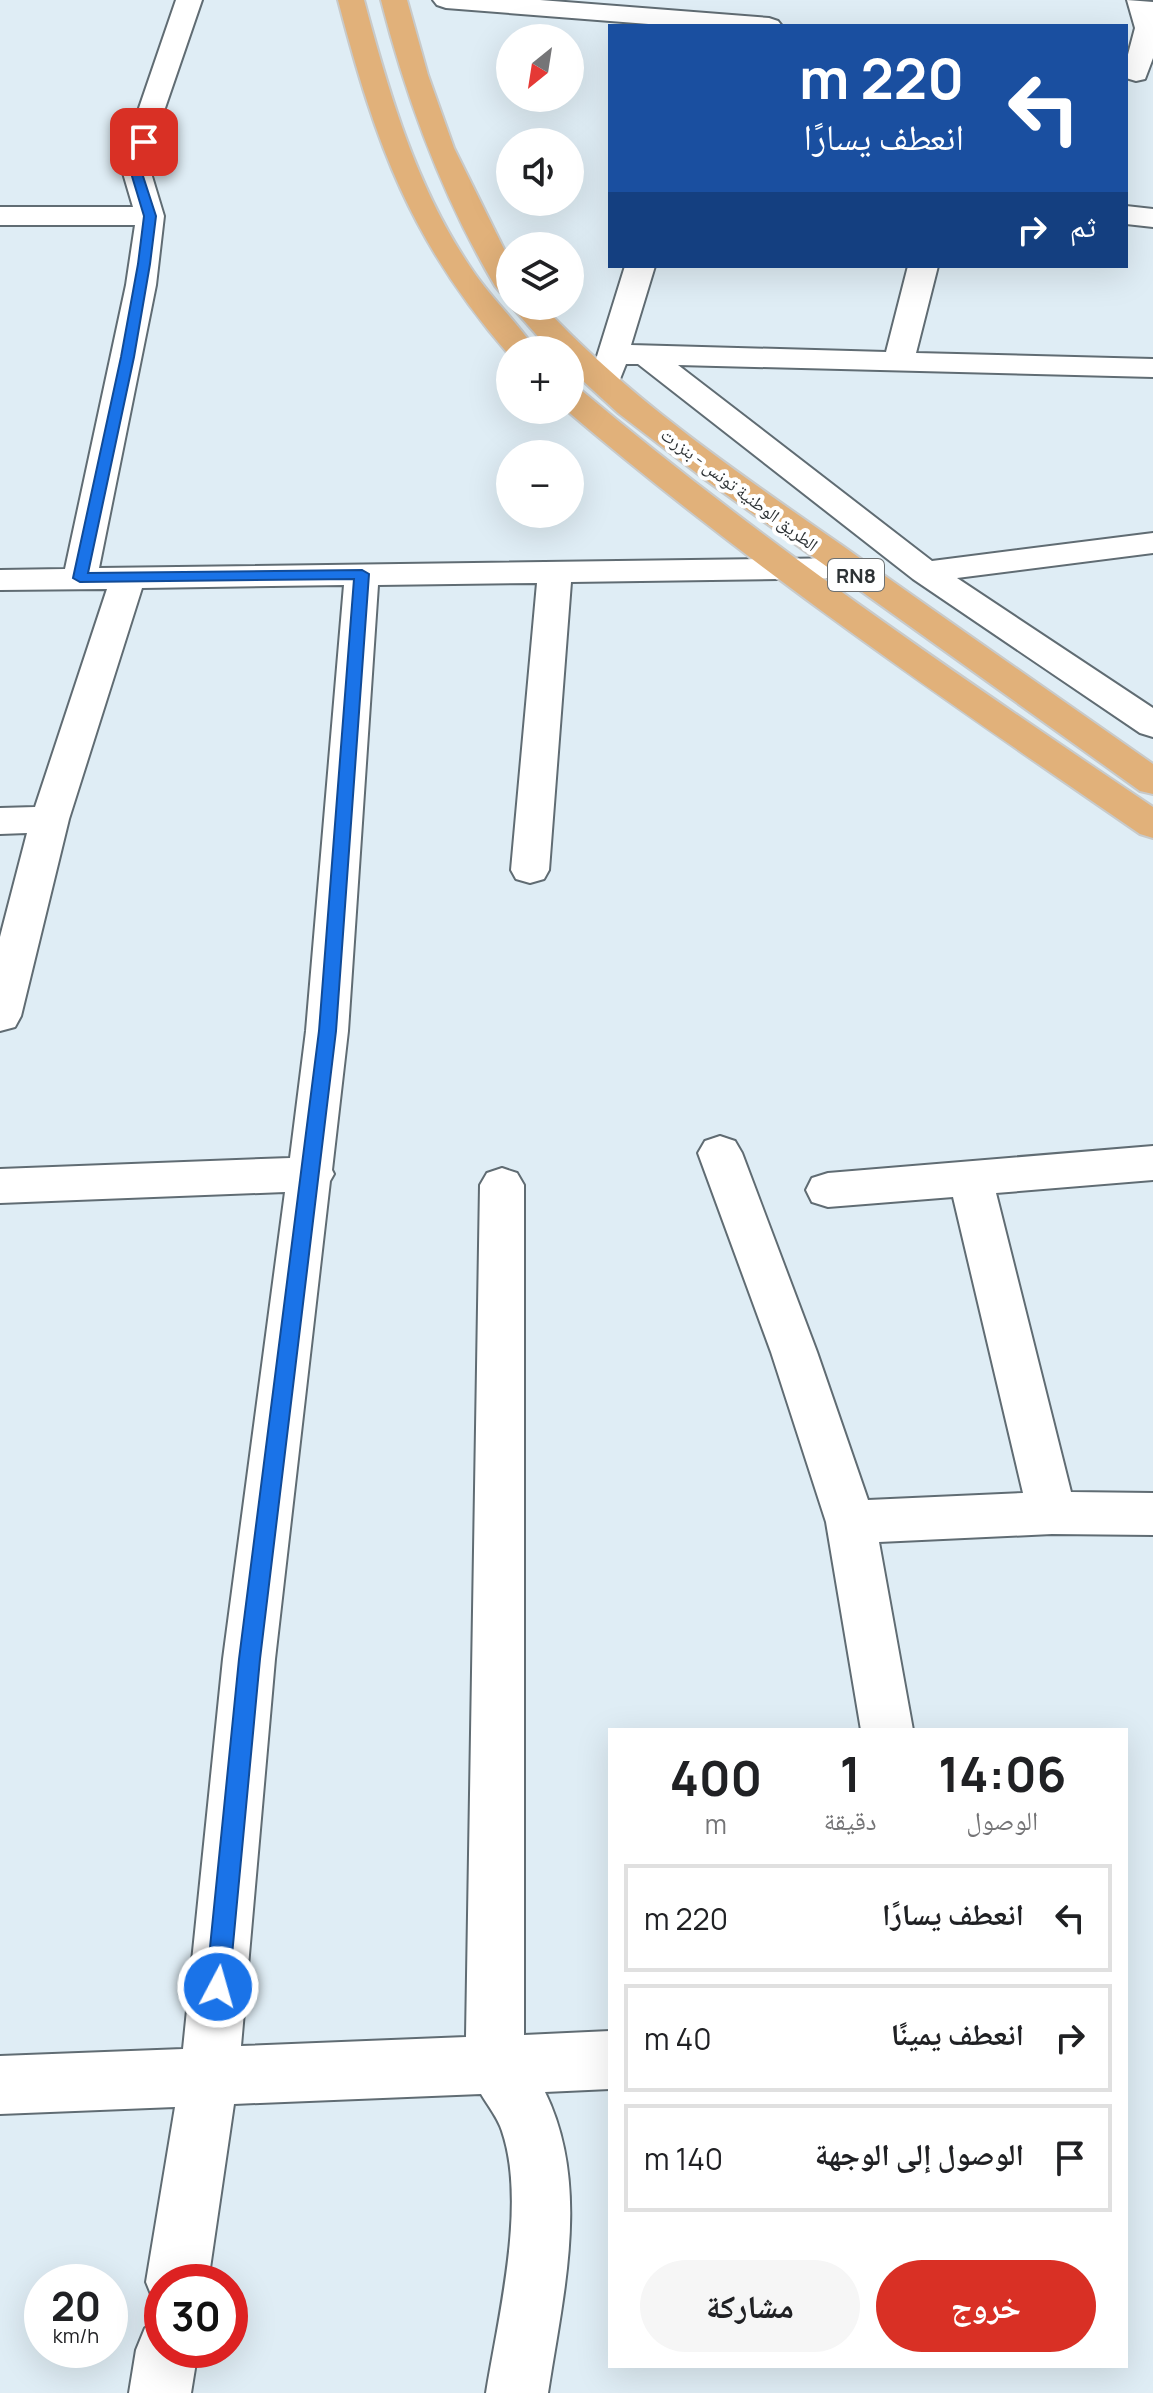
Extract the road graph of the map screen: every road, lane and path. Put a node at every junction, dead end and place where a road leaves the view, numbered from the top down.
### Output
1 (189, 0) edge
2 (351, 0) edge
3 (394, 0) edge
4 (446, 0) edge
5 (1140, 0) edge
6 (720, 23) edge
7 (1138, 74) edge
8 (1128, 215) edge
9 (0, 216) edge
10 (150, 216) junction
11 (1153, 218) edge
12 (496, 264) edge
13 (639, 268) edge
14 (922, 268) edge
15 (539, 320) edge
16 (509, 336) edge
17 (555, 336) edge
18 (647, 356) junction
19 (584, 358) edge
20 (899, 360) junction
21 (1153, 368) edge
22 (608, 369) junction
23 (584, 409) edge
24 (1153, 543) edge
25 (847, 568) junction
26 (786, 569) junction
27 (925, 572) junction
28 (555, 573) junction
29 (362, 574) junction
30 (128, 577) junction
31 (80, 578) junction
32 (0, 580) edge
33 (1153, 725) edge
34 (1153, 782) edge
35 (50, 819) junction
36 (0, 821) edge
37 (1153, 825) edge
38 (530, 870) dead end
39 (0, 1016) edge
40 (720, 1153) dead end
41 (1153, 1163) edge
42 (312, 1174) junction
43 (971, 1180) junction
44 (502, 1185) dead end
45 (0, 1186) edge
46 (828, 1190) dead end
47 (1052, 1513) junction
48 (1153, 1514) edge
49 (851, 1522) junction
50 (887, 1728) edge
51 (608, 2060) edge
52 (495, 2063) junction
53 (209, 2076) junction
54 (0, 2085) edge
55 (180, 2264) edge
56 (164, 2368) edge
57 (160, 2393) edge
58 (517, 2393) edge

1 - 10 street
2 - 16 main road
3 - 12 main road
4 - 6 street
5 - 7 street
8 - 11 street
9 - 10 street
10 - 31 street
13 - 22 street
14 - 20 street
15 - 17 main road, الطريق الوطنية تونس - بنزرت / RN8
18 - 20 street
18 - 22 street
18 - 27 street
19 - 22 main road, الطريق الوطنية تونس - بنزرت / RN8
20 - 21 street
22 - 25 main road, الطريق الوطنية تونس - بنزرت / RN8
23 - 26 main road, الطريق الوطنية تونس - بنزرت / RN8
24 - 27 street
25 - 26 street
25 - 34 main road, الطريق الوطنية تونس - بنزرت / RN8
26 - 28 street
26 - 37 main road, الطريق الوطنية تونس - بنزرت / RN8
27 - 33 street
28 - 29 street
28 - 38 street
29 - 30 street
29 - 42 street
30 - 31 street
30 - 35 street
31 - 32 street
35 - 36 street
35 - 39 street
40 - 49 street
41 - 43 street
42 - 45 street
42 - 53 street
43 - 46 street
43 - 47 street
44 - 52 street
47 - 48 street
47 - 49 street
49 - 50 street
51 - 52 street
52 - 53 street
52 - 58 street
53 - 54 street
53 - 55 street
56 - 57 street

